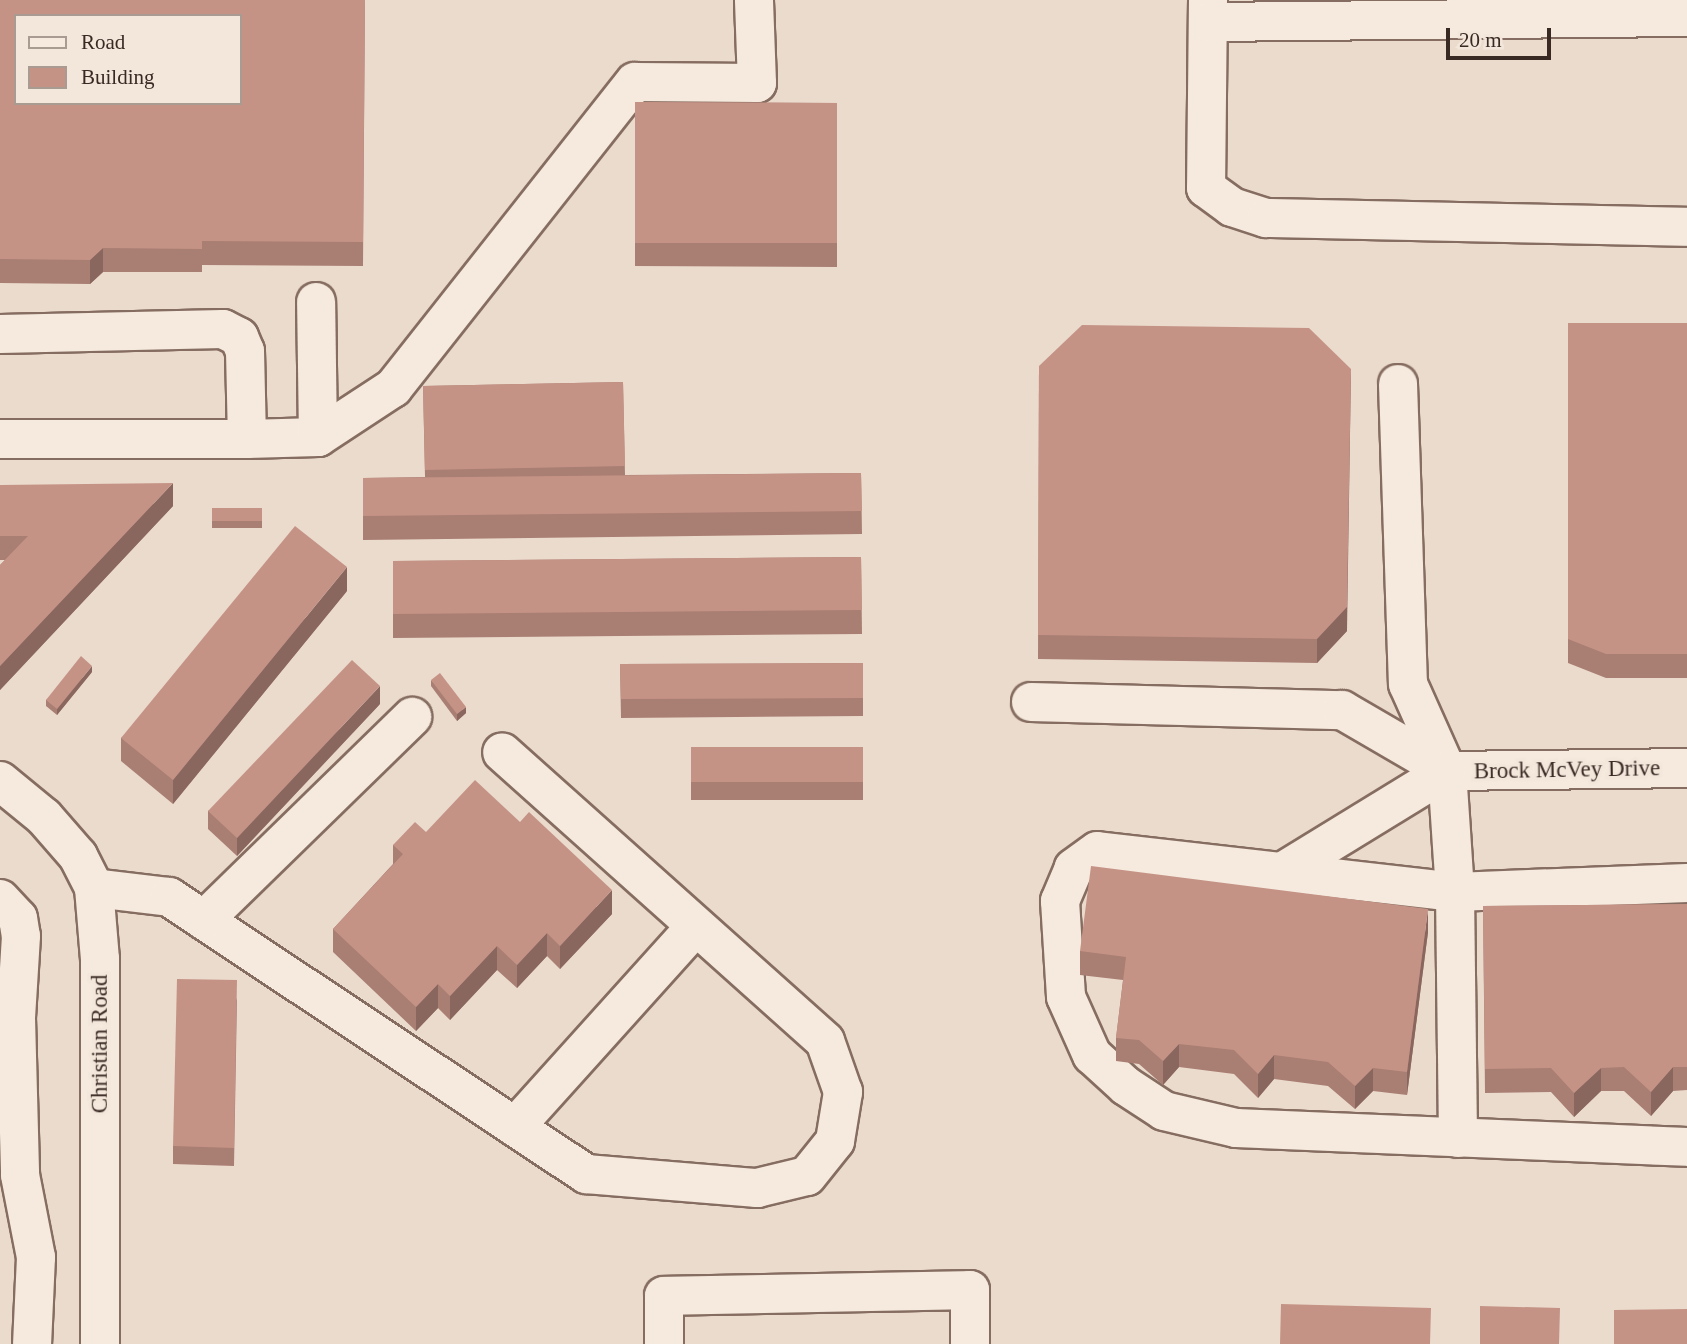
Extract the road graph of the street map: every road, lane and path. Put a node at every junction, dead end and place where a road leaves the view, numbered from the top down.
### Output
1 (754, 0) edge
2 (1208, 11) edge
3 (1687, 17) edge
4 (1687, 226) edge
5 (316, 302) dead end
6 (0, 334) edge
7 (1398, 384) dead end
8 (318, 437) junction
9 (0, 439) edge
10 (247, 439) junction
11 (1031, 702) dead end
12 (412, 718) dead end
13 (502, 752) dead end
14 (1687, 768) edge
15 (1447, 771) junction
16 (2, 787) edge
17 (1282, 872) junction
18 (1687, 883) edge
19 (94, 888) junction
20 (1455, 892) junction
21 (0, 899) edge
22 (204, 920) junction
23 (696, 926) junction
24 (515, 1127) junction
25 (1458, 1138) junction
26 (1687, 1147) edge
27 (32, 1344) edge
28 (100, 1344) edge
29 (664, 1344) edge
30 (970, 1344) edge

1 - 8 street
2 - 3 street
2 - 4 street
5 - 8 street
6 - 10 street
7 - 15 street
8 - 10 street
9 - 10 street
11 - 15 street
12 - 22 street
13 - 23 street
14 - 15 street, Brock McVey Drive
15 - 17 street
15 - 20 street
16 - 19 street, Christian Road
17 - 20 street
17 - 25 street
18 - 20 street
19 - 22 street
19 - 28 street, Christian Road
20 - 25 street
21 - 27 street
22 - 24 street
23 - 24 street
23 - 24 street
25 - 26 street
29 - 30 street

